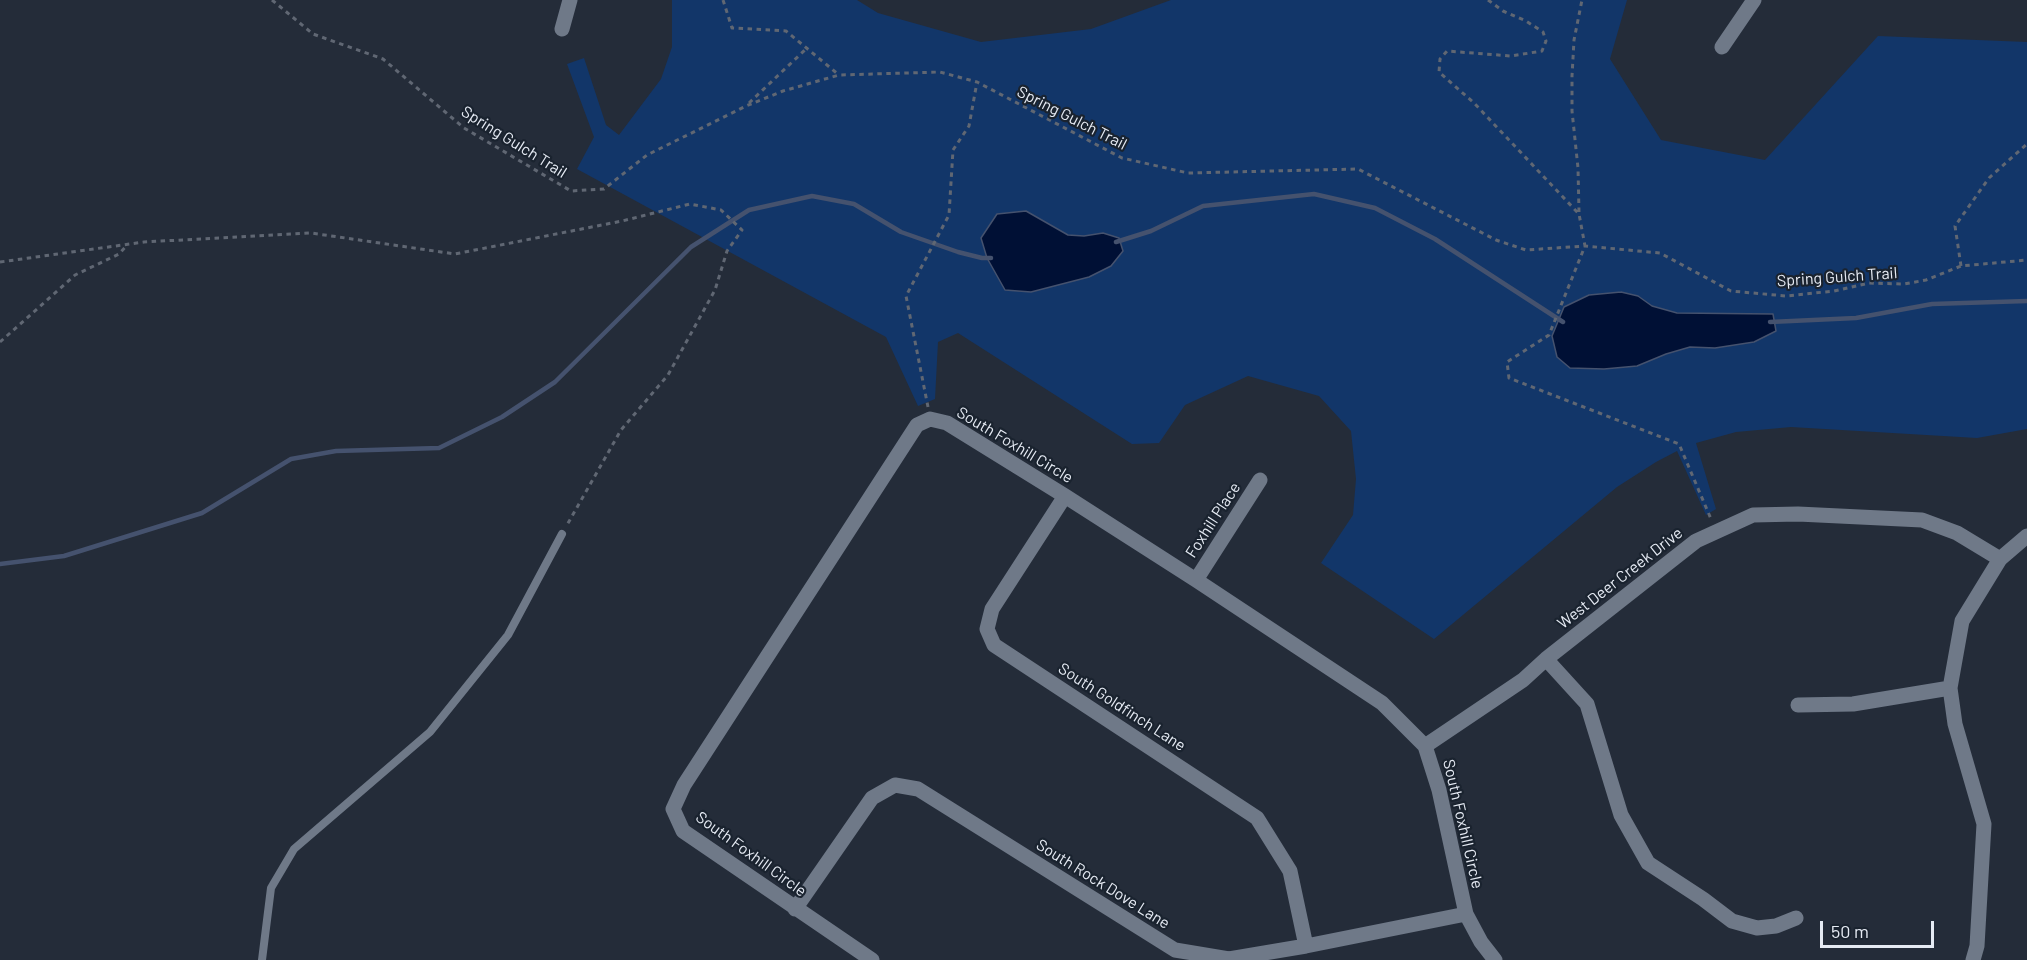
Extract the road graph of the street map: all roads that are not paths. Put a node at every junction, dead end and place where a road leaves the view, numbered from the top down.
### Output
1 (570, 0) edge
2 (1754, 0) edge
3 (562, 29) dead end
4 (1722, 47) dead end
5 (1260, 480) dead end
6 (1065, 496) junction
7 (562, 534) road end
8 (2027, 536) edge
9 (2000, 559) junction
10 (1196, 580) junction
11 (1546, 659) junction
12 (1950, 688) junction
13 (1798, 705) dead end
14 (1425, 746) junction
15 (795, 909) junction
16 (1466, 914) junction
17 (1796, 918) dead end
18 (1306, 946) junction
19 (262, 960) edge
20 (872, 960) edge
21 (1495, 960) edge
22 (1973, 960) edge

1 - 3 street
2 - 4 street
5 - 10 street, Foxhill Place
6 - 10 street, South Foxhill Circle
6 - 15 street, South Foxhill Circle
6 - 18 street, South Goldfinch Lane
7 - 19 lane
8 - 9 street
9 - 11 street, West Deer Creek Drive
9 - 12 street
10 - 14 street, South Foxhill Circle
11 - 14 street, West Deer Creek Drive
11 - 17 street
12 - 13 street
12 - 22 street
14 - 16 street, South Foxhill Circle
15 - 18 street, South Rock Dove Lane
15 - 20 street, South Foxhill Circle
16 - 18 street, South Rock Dove Lane
16 - 21 street, South Foxhill Circle

